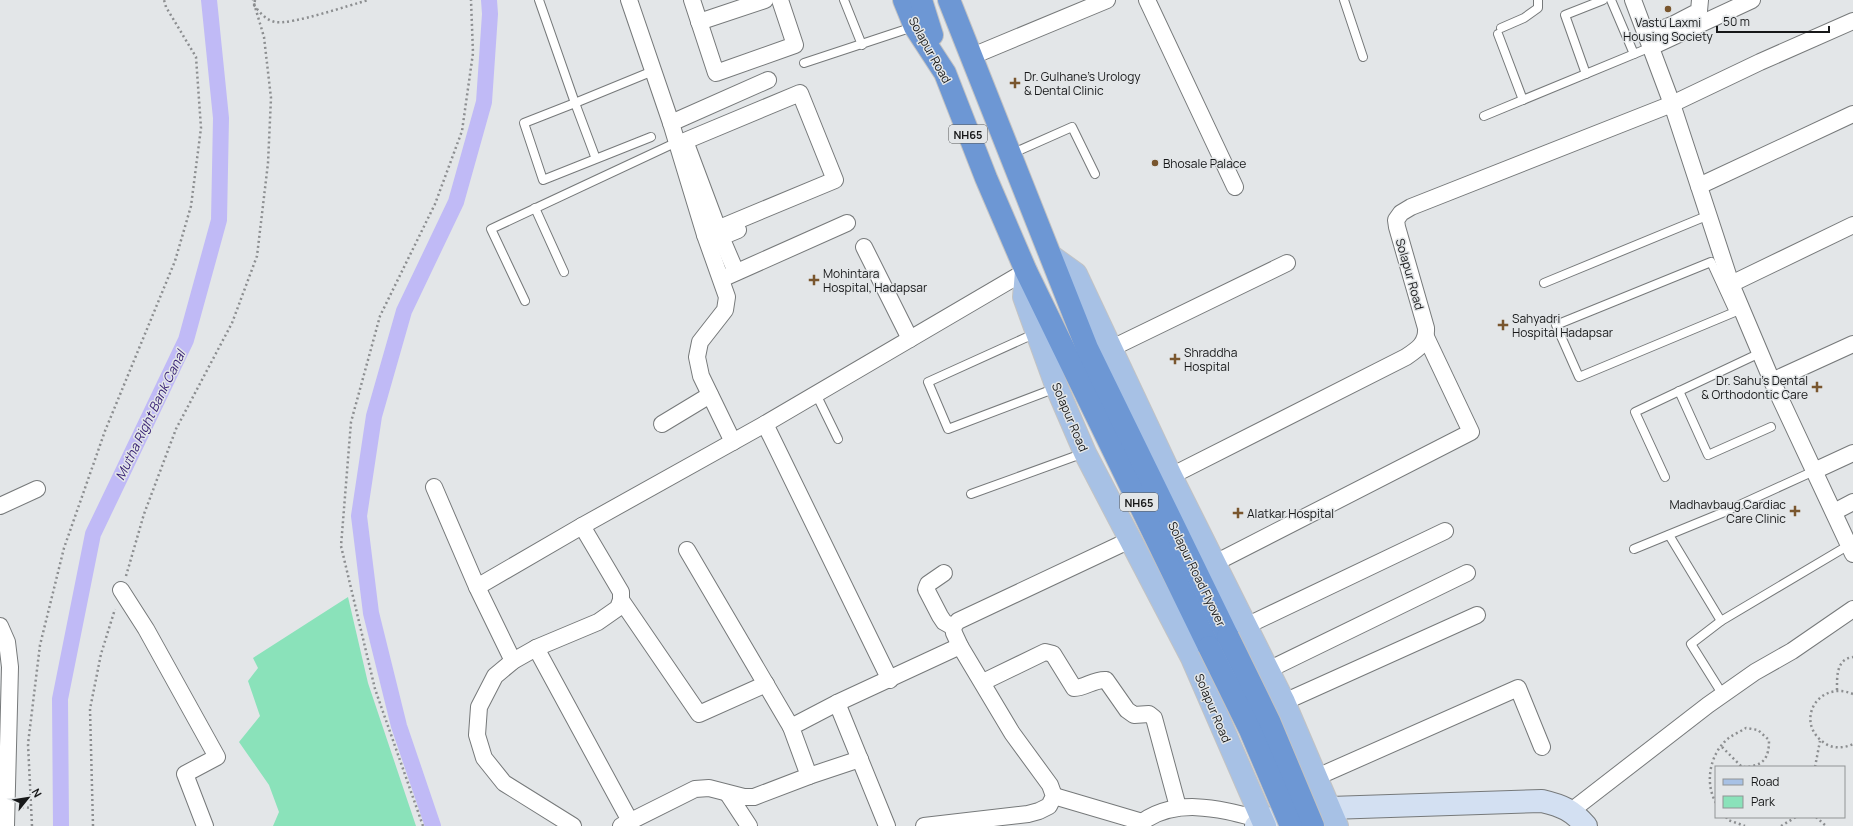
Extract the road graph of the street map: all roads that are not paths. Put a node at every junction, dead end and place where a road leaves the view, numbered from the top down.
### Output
1 (539, 0) edge
2 (629, 0) edge
3 (692, 0) edge
4 (765, 0) edge
5 (780, 0) edge
6 (844, 0) edge
7 (904, 0) edge
8 (921, 0) edge
9 (949, 0) edge
10 (1107, 0) edge
11 (1147, 0) edge
12 (1344, 0) edge
13 (1538, 0) edge
14 (1603, 0) edge
15 (1611, 0) edge
16 (1632, 0) edge
17 (1700, 0) edge
18 (1752, 0) edge
19 (1853, 21) edge
20 (699, 22) junction
21 (915, 26) junction
22 (1648, 41) junction
23 (862, 44) junction
24 (1634, 54) junction
25 (970, 57) junction
26 (1363, 57) dead end
27 (804, 63) dead end
28 (653, 71) junction
29 (945, 74) junction
30 (1586, 74) junction
31 (768, 80) dead end
32 (1524, 100) junction
33 (575, 103) junction
34 (1672, 104) junction
35 (1853, 114) edge
36 (1484, 116) dead end
37 (671, 123) junction
38 (651, 137) dead end
39 (677, 142) junction
40 (1009, 155) junction
41 (596, 159) junction
42 (1095, 174) dead end
43 (1699, 186) junction
44 (1235, 187) dead end
45 (837, 190) dead end
46 (535, 208) junction
47 (1709, 215) junction
48 (847, 223) dead end
49 (1853, 225) edge
50 (711, 232) junction
51 (864, 247) dead end
52 (1051, 256) junction
53 (1286, 264) dead end
54 (1026, 271) junction
55 (564, 272) dead end
56 (736, 272) junction
57 (720, 279) junction
58 (1544, 283) dead end
59 (1731, 284) junction
60 (525, 301) dead end
61 (1738, 310) junction
62 (1037, 333) junction
63 (1426, 337) junction
64 (910, 339) junction
65 (1853, 344) edge
66 (1110, 349) junction
67 (1760, 353) junction
68 (1772, 381) junction
69 (1057, 388) junction
70 (1679, 391) junction
71 (816, 394) junction
72 (710, 395) junction
73 (662, 424) dead end
74 (765, 424) junction
75 (1771, 428) dead end
76 (838, 440) dead end
77 (733, 442) junction
78 (1085, 453) junction
79 (1853, 453) edge
80 (1814, 472) junction
81 (1171, 476) junction
82 (1665, 477) dead end
83 (434, 487) dead end
84 (37, 489) dead end
85 (971, 494) dead end
86 (1853, 502) edge
87 (0, 506) edge
88 (1834, 512) junction
89 (582, 526) junction
90 (1445, 531) dead end
91 (1669, 534) junction
92 (1130, 540) junction
93 (1634, 549) dead end
94 (687, 550) dead end
95 (1851, 550) edge
96 (1215, 563) junction
97 (1467, 572) dead end
98 (944, 573) dead end
99 (477, 587) junction
100 (121, 590) road end
101 (621, 600) junction
102 (1853, 609) edge
103 (1478, 615) dead end
104 (1721, 621) junction
105 (0, 626) edge
106 (1246, 626) junction
107 (953, 627) junction
108 (1218, 642) junction
109 (960, 646) junction
110 (536, 648) junction
111 (513, 661) junction
112 (1268, 670) junction
113 (890, 680) junction
114 (982, 682) junction
115 (766, 684) junction
116 (1723, 695) junction
117 (1284, 702) junction
118 (837, 703) junction
119 (791, 727) junction
120 (4, 735) edge
121 (1542, 747) dead end
122 (860, 759) junction
123 (809, 776) junction
124 (1317, 777) junction
125 (4, 780) edge
126 (728, 794) junction
127 (1054, 796) junction
128 (1178, 807) junction
129 (1571, 811) junction
130 (1333, 817) edge
131 (626, 824) edge
132 (1139, 824) edge
133 (1261, 824) edge
134 (6, 826) edge
135 (205, 826) edge
136 (573, 826) edge
137 (749, 826) edge
138 (887, 826) edge
139 (924, 826) edge
140 (1291, 826) edge
141 (1313, 826) edge
142 (1586, 826) edge

1 - 33 lane
2 - 28 street
3 - 20 street
4 - 20 street
5 - 20 street
6 - 23 lane
7 - 21 highway, Solapur Road / NH65
8 - 29 highway
9 - 25 highway, NH65
10 - 25 street
11 - 44 street
12 - 26 lane
13 - 32 lane
14 - 30 lane
15 - 24 lane
16 - 22 street
17 - 22 street
18 - 22 street
19 - 34 street, Solapur Road
21 - 23 lane
21 - 29 highway, Solapur Road / NH65
22 - 24 lane
22 - 34 street
23 - 27 lane
24 - 30 lane
25 - 40 highway, NH65
28 - 33 lane
28 - 37 street
29 - 54 highway, Solapur Road / NH65
30 - 32 lane
31 - 37 street
32 - 36 lane
33 - 41 lane
33 - 41 lane
34 - 43 street
34 - 63 street, Solapur Road
35 - 43 street
37 - 39 street
38 - 41 lane
39 - 46 lane
39 - 50 street
40 - 42 lane
40 - 52 highway, NH65
43 - 47 street
45 - 56 street
46 - 55 lane
46 - 60 lane
47 - 58 lane
47 - 59 street
48 - 56 street
49 - 59 street
50 - 50 street
50 - 57 street
51 - 64 street
52 - 66 main road
52 - 108 highway, Solapur Road Flyover / NH65
53 - 66 street
54 - 62 main road, Solapur Road
54 - 64 street
54 - 108 highway, Solapur Road Flyover / NH65
56 - 57 street
57 - 72 street
59 - 61 street
61 - 61 lane
61 - 67 street
62 - 69 main road, Solapur Road
62 - 69 lane
63 - 81 street
63 - 96 street, Solapur Road
64 - 71 street
65 - 68 street
66 - 81 main road
67 - 68 street
67 - 70 lane
68 - 80 street
69 - 78 main road, Solapur Road
70 - 75 lane
70 - 82 lane
71 - 74 street
71 - 76 lane
72 - 73 street
72 - 77 street
74 - 77 street
74 - 113 street
77 - 89 street
78 - 85 lane
78 - 92 main road, Solapur Road
79 - 80 street
80 - 88 street
80 - 91 lane
81 - 96 main road
83 - 99 street
84 - 87 street
86 - 88 street
88 - 95 street
89 - 99 street
89 - 101 street
90 - 106 street
91 - 93 lane
91 - 104 lane
92 - 107 street
92 - 133 main road, Solapur Road
94 - 115 street
95 - 104 lane
96 - 106 main road
97 - 112 street
98 - 107 street
99 - 111 street
100 - 135 street
101 - 110 street
101 - 115 street
102 - 116 street
103 - 117 street
104 - 116 lane
105 - 120 street
106 - 112 main road
107 - 109 street
108 - 140 highway, Solapur Road Flyover / NH65, bridge
108 - 141 highway, Solapur Road Flyover / NH65, bridge
109 - 113 street
109 - 114 street
110 - 111 street
110 - 131 street
111 - 136 street
112 - 117 main road
113 - 118 street
114 - 127 street
114 - 128 street
115 - 119 street
116 - 129 street
117 - 124 main road
118 - 119 street
118 - 122 street
119 - 123 street
120 - 125 street
121 - 124 street
122 - 123 street
122 - 138 street
123 - 126 street
124 - 130 main road
125 - 134 street
126 - 131 street
126 - 137 street
127 - 132 street
127 - 139 street
128 - 132 street
128 - 133 street
129 - 130 street
129 - 142 street
130 - 133 street

